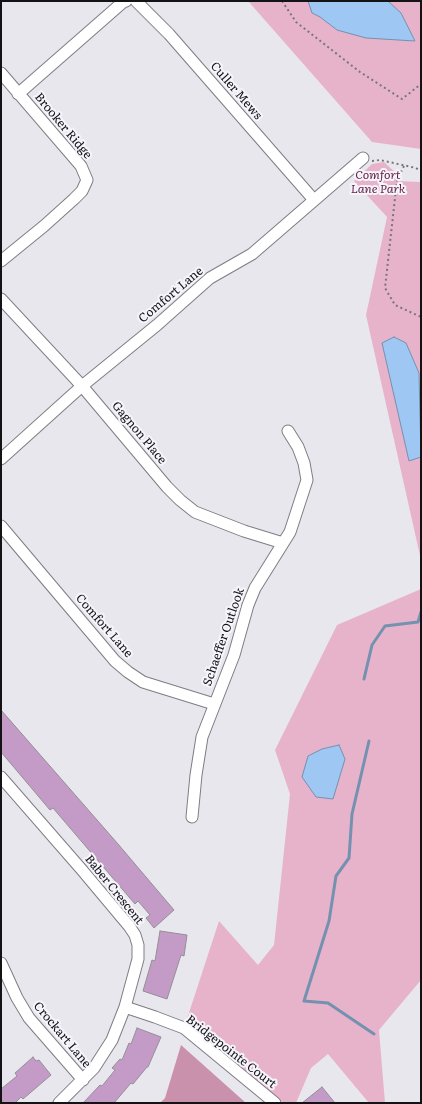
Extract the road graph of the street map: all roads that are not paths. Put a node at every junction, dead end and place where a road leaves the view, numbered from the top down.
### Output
1 (126, 1) edge
2 (136, 1) edge
3 (1, 73) edge
4 (18, 94) junction
5 (363, 158) road end
6 (314, 200) junction
7 (1, 261) edge
8 (1, 299) edge
9 (82, 386) junction
10 (288, 431) dead end
11 (1, 459) edge
12 (1, 526) edge
13 (283, 543) junction
14 (214, 704) junction
15 (1, 777) edge
16 (192, 818) dead end
17 (1, 963) edge
18 (125, 1007) junction
19 (83, 1080) junction
20 (59, 1103) edge
21 (275, 1103) edge

1 - 4 street
2 - 6 street, Culler Mews
3 - 4 street, Brooker Ridge
4 - 7 street, Brooker Ridge
5 - 6 street, Comfort Lane
6 - 9 street, Comfort Lane
8 - 9 street, Gagnon Place
9 - 11 street, Comfort Lane
9 - 13 street, Gagnon Place
10 - 13 street, Schaeffer Outlook
12 - 14 street, Comfort Lane
13 - 14 street, Schaeffer Outlook
14 - 16 street, Schaeffer Outlook
15 - 18 street, Baber Crescent
17 - 19 street, Crockart Lane
18 - 19 street, Baber Crescent
18 - 21 street, Bridgepointe Court
19 - 20 street, Baber Crescent

